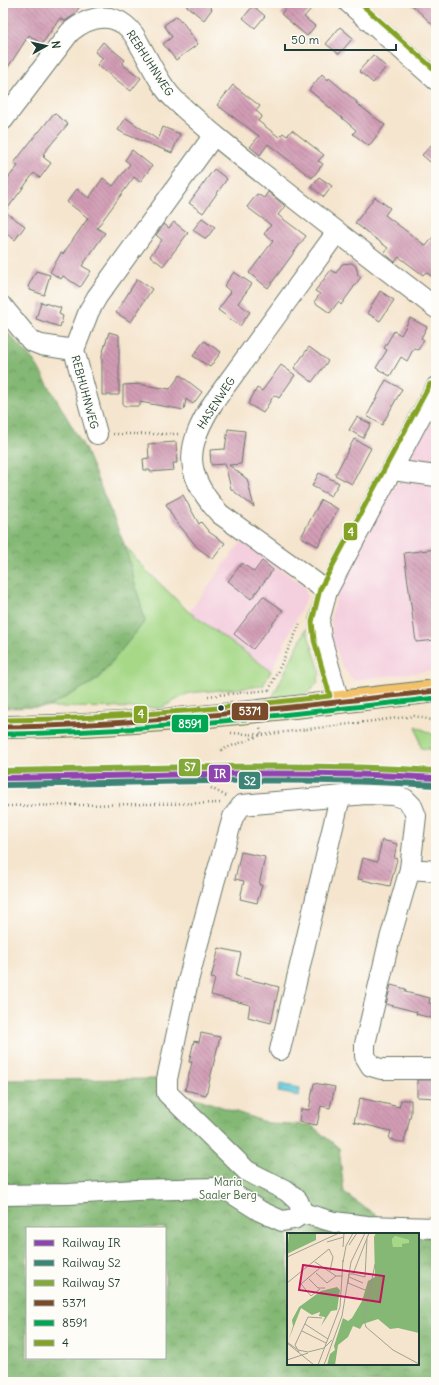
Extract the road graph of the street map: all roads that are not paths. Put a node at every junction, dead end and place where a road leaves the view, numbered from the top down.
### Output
1 (349, 3) edge
2 (436, 80) edge
3 (3, 120) edge
4 (214, 135) junction
5 (337, 232) junction
6 (3, 307) edge
7 (436, 308) edge
8 (74, 350) junction
9 (436, 387) edge
10 (97, 434) road end
11 (392, 470) junction
12 (436, 476) edge
13 (327, 591) junction
14 (436, 691) edge
15 (339, 702) junction
16 (3, 727) edge
17 (340, 797) junction
18 (410, 869) junction
19 (436, 871) edge
20 (280, 1050) dead end
21 (436, 1069) edge
22 (3, 1195) edge
23 (303, 1213) junction
24 (436, 1228) edge

1 - 2 street
3 - 4 street, REBHUHNWEG
4 - 5 street, REBHUHNWEG
4 - 8 street, REBHUHNWEG
5 - 7 street, REBHUHNWEG
5 - 13 street, HASENWEG
6 - 8 street, REBHUHNWEG
8 - 10 street, REBHUHNWEG
9 - 11 street
11 - 12 street
11 - 13 street
13 - 15 street
14 - 15 main road
15 - 16 main road
17 - 18 street
17 - 20 street
17 - 23 street
18 - 19 street
18 - 21 street
22 - 23 street
23 - 24 street

